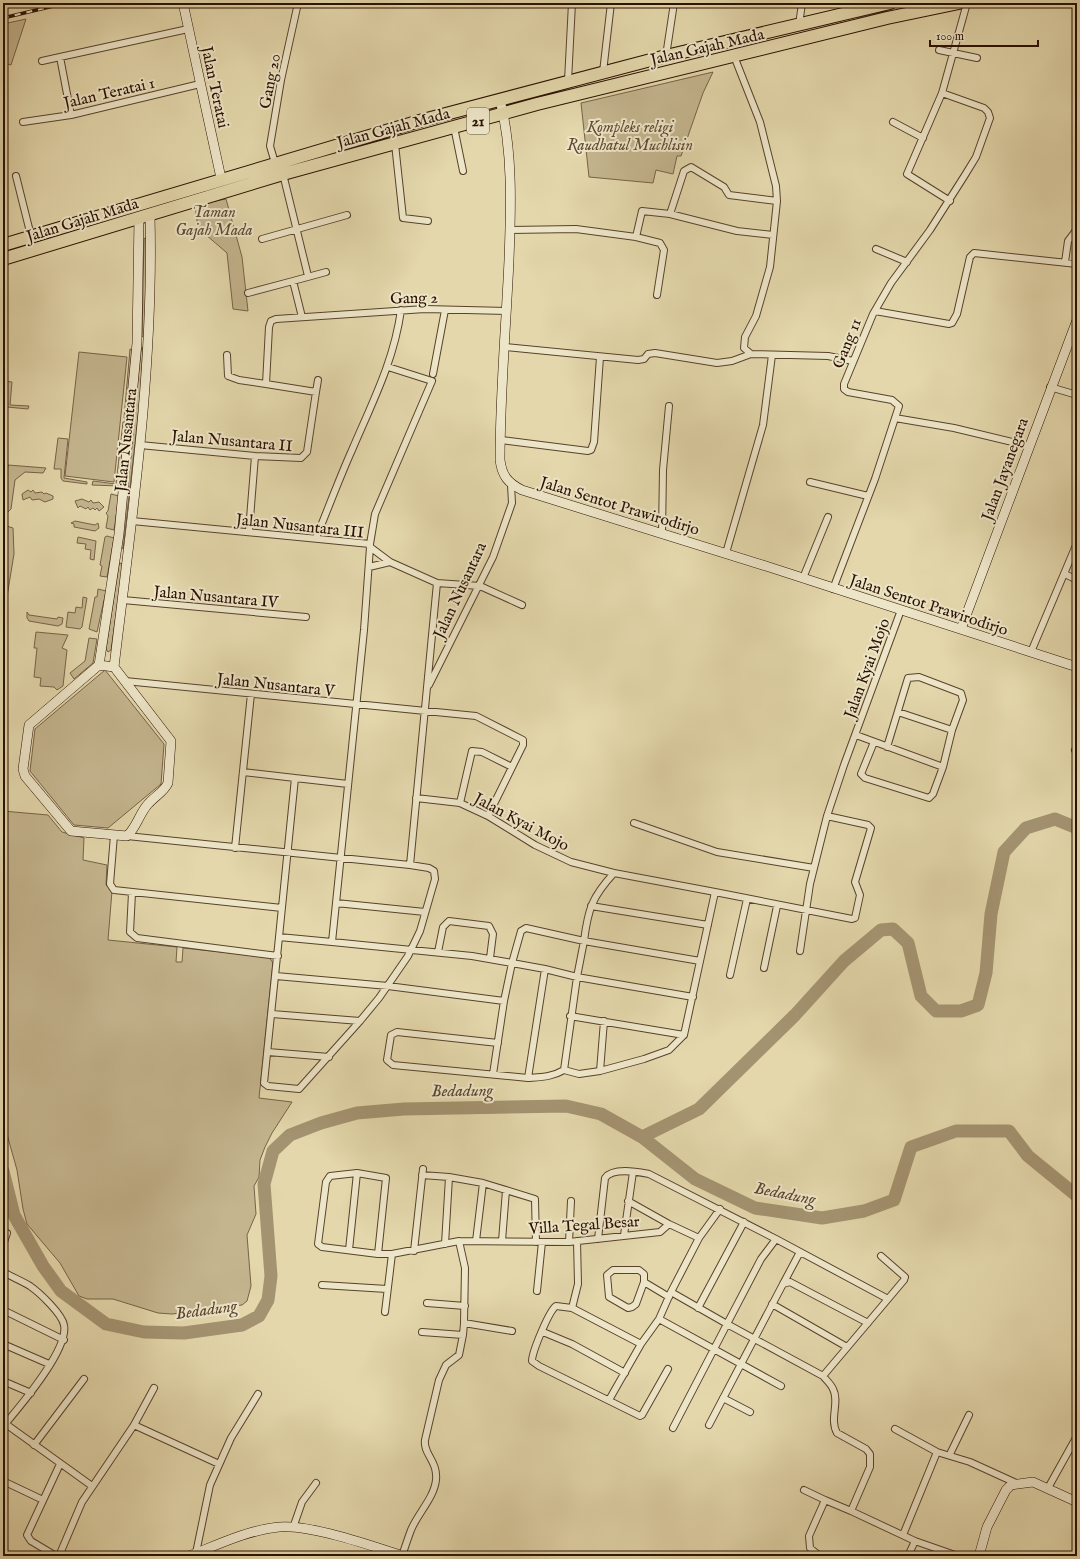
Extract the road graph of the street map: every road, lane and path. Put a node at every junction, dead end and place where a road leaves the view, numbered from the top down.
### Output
1 (13, 3) edge
2 (182, 3) edge
3 (298, 3) edge
4 (572, 3) edge
5 (611, 3) edge
6 (674, 3) edge
7 (802, 3) edge
8 (890, 3) edge
9 (959, 3) edge
10 (967, 3) edge
11 (3, 6) edge
12 (800, 25) junction
13 (188, 29) junction
14 (940, 50) dead end
15 (954, 53) junction
16 (666, 56) junction
17 (734, 56) junction
18 (60, 57) junction
19 (977, 58) dead end
20 (42, 61) dead end
21 (604, 72) junction
22 (568, 81) junction
23 (200, 84) junction
24 (942, 93) junction
25 (500, 100) junction
26 (503, 114) junction
27 (71, 115) junction
28 (23, 122) dead end
29 (893, 122) dead end
30 (454, 127) junction
31 (923, 138) junction
32 (395, 144) junction
33 (274, 163) junction
34 (463, 171) dead end
35 (283, 174) junction
36 (16, 176) dead end
37 (221, 178) junction
38 (777, 201) junction
39 (950, 201) junction
40 (670, 214) junction
41 (347, 215) dead end
42 (145, 217) junction
43 (428, 221) dead end
44 (297, 229) junction
45 (1077, 229) edge
46 (510, 230) junction
47 (773, 235) junction
48 (31, 236) junction
49 (636, 237) junction
50 (262, 239) dead end
51 (3, 245) edge
52 (876, 250) dead end
53 (3, 260) edge
54 (907, 262) junction
55 (1065, 262) junction
56 (1077, 264) edge
57 (326, 272) dead end
58 (308, 276) junction
59 (293, 281) junction
60 (248, 294) dead end
61 (657, 294) dead end
62 (401, 310) junction
63 (445, 310) junction
64 (507, 311) junction
65 (875, 311) junction
66 (302, 317) junction
67 (1077, 320) edge
68 (505, 347) junction
69 (750, 354) junction
70 (227, 356) dead end
71 (772, 356) junction
72 (600, 357) junction
73 (853, 361) junction
74 (388, 367) junction
75 (433, 374) dead end
76 (318, 380) dead end
77 (266, 384) junction
78 (1050, 388) junction
79 (316, 392) junction
80 (1077, 395) edge
81 (669, 406) dead end
82 (895, 418) junction
83 (501, 440) junction
84 (140, 445) junction
85 (1029, 446) junction
86 (256, 456) junction
87 (810, 482) dead end
88 (511, 484) junction
89 (522, 490) junction
90 (868, 496) junction
91 (512, 503) junction
92 (828, 517) dead end
93 (132, 521) junction
94 (249, 531) junction
95 (662, 534) junction
96 (316, 538) junction
97 (1077, 543) edge
98 (370, 545) junction
99 (726, 553) junction
100 (116, 554) junction
101 (128, 555) junction
102 (390, 562) junction
103 (369, 567) junction
104 (1065, 574) junction
105 (803, 578) junction
106 (1077, 580) edge
107 (437, 583) junction
108 (480, 586) junction
109 (833, 589) junction
110 (123, 600) junction
111 (522, 605) dead end
112 (901, 610) junction
113 (306, 617) dead end
114 (960, 629) junction
115 (1031, 652) junction
116 (99, 665) junction
117 (114, 667) junction
118 (1077, 667) edge
119 (125, 681) junction
120 (428, 688) junction
121 (251, 694) junction
122 (356, 705) junction
123 (424, 712) junction
124 (898, 712) junction
125 (952, 730) junction
126 (856, 735) junction
127 (874, 742) junction
128 (887, 747) junction
129 (512, 767) junction
130 (943, 767) junction
131 (243, 772) junction
132 (295, 778) junction
133 (348, 784) junction
134 (416, 798) junction
135 (460, 803) junction
136 (488, 816) junction
137 (827, 816) junction
138 (634, 822) dead end
139 (114, 836) junction
140 (127, 836) junction
141 (235, 848) junction
142 (287, 854) junction
143 (340, 859) junction
144 (410, 865) junction
145 (814, 868) junction
146 (614, 873) junction
147 (132, 892) junction
148 (715, 892) junction
149 (747, 899) junction
150 (336, 903) junction
151 (591, 906) junction
152 (777, 906) junction
153 (282, 908) junction
154 (805, 911) junction
155 (425, 912) junction
156 (708, 925) junction
157 (279, 937) junction
158 (584, 941) junction
159 (332, 942) junction
160 (411, 951) junction
161 (800, 951) dead end
162 (438, 952) junction
163 (278, 956) junction
164 (490, 958) junction
165 (700, 961) junction
166 (512, 963) junction
167 (764, 968) dead end
168 (545, 970) junction
169 (730, 975) dead end
170 (276, 976) junction
171 (577, 977) junction
172 (388, 986) junction
173 (693, 997) junction
174 (504, 1001) junction
175 (272, 1014) junction
176 (570, 1016) junction
177 (360, 1021) junction
178 (604, 1021) junction
179 (684, 1035) junction
180 (498, 1043) junction
181 (268, 1052) junction
182 (329, 1057) junction
183 (564, 1070) junction
184 (600, 1071) junction
185 (493, 1074) junction
186 (528, 1078) junction
187 (633, 1172) junction
188 (357, 1173) junction
189 (449, 1177) junction
190 (483, 1183) junction
191 (506, 1190) junction
192 (628, 1201) junction
193 (571, 1202) dead end
194 (720, 1209) junction
195 (744, 1222) junction
196 (669, 1224) junction
197 (7, 1234) dead end
198 (624, 1235) junction
199 (699, 1238) junction
200 (598, 1239) junction
201 (776, 1239) junction
202 (459, 1241) junction
203 (476, 1241) junction
204 (502, 1241) junction
205 (577, 1241) junction
206 (539, 1242) junction
207 (569, 1242) junction
208 (445, 1244) junction
209 (3, 1245) edge
210 (349, 1250) junction
211 (414, 1251) junction
212 (800, 1252) junction
213 (378, 1254) junction
214 (392, 1254) junction
215 (881, 1256) dead end
216 (3, 1272) edge
217 (644, 1282) junction
218 (783, 1284) junction
219 (322, 1285) dead end
220 (387, 1289) junction
221 (537, 1291) dead end
222 (670, 1295) junction
223 (888, 1299) junction
224 (427, 1303) dead end
225 (772, 1304) junction
226 (465, 1306) junction
227 (572, 1308) junction
228 (698, 1308) junction
229 (3, 1310) edge
230 (385, 1312) dead end
231 (659, 1319) junction
232 (464, 1323) junction
233 (868, 1323) junction
234 (727, 1324) junction
235 (512, 1331) dead end
236 (422, 1332) dead end
237 (543, 1332) junction
238 (463, 1335) junction
239 (753, 1339) junction
240 (64, 1340) junction
241 (3, 1344) edge
242 (641, 1344) junction
243 (847, 1347) junction
244 (715, 1351) junction
245 (49, 1364) junction
246 (741, 1364) junction
247 (668, 1369) dead end
248 (625, 1373) junction
249 (823, 1376) junction
250 (84, 1380) dead end
251 (3, 1381) edge
252 (781, 1386) dead end
253 (154, 1388) dead end
254 (31, 1394) junction
255 (258, 1394) dead end
256 (723, 1398) junction
257 (609, 1400) junction
258 (750, 1412) dead end
259 (969, 1415) dead end
260 (4, 1423) edge
261 (134, 1425) junction
262 (709, 1426) dead end
263 (673, 1428) dead end
264 (895, 1429) dead end
265 (1077, 1436) edge
266 (34, 1445) junction
267 (938, 1452) junction
268 (950, 1454) junction
269 (60, 1464) junction
270 (219, 1464) junction
271 (3, 1481) edge
272 (316, 1482) dead end
273 (1016, 1483) junction
274 (92, 1486) junction
275 (1048, 1488) junction
276 (804, 1490) dead end
277 (43, 1500) junction
278 (825, 1500) junction
279 (1077, 1502) edge
280 (851, 1512) junction
281 (293, 1528) junction
282 (903, 1535) junction
283 (915, 1541) junction
284 (193, 1555) edge
285 (58, 1556) edge
286 (403, 1556) edge
287 (820, 1556) edge
288 (908, 1556) edge
289 (958, 1556) edge
290 (979, 1556) edge

1 - 11 street
2 - 13 street, Jalan Teratai
3 - 33 street, Gang 20
4 - 22 street
5 - 21 street
6 - 16 street
7 - 12 street
8 - 12 highway, Jalan Gajah Mada / 21
9 - 17 highway, Jalan Gajah Mada / 21
10 - 15 street
12 - 16 highway, Jalan Gajah Mada / 21
13 - 18 street
13 - 23 street, Jalan Teratai
14 - 15 street
15 - 19 street
15 - 24 street
16 - 21 highway, Jalan Gajah Mada / 21
17 - 26 highway, Jalan Gajah Mada / 21
17 - 38 street
18 - 20 street
18 - 27 street
21 - 22 highway, Jalan Gajah Mada / 21
22 - 25 highway, Jalan Gajah Mada / 21
23 - 27 street, Jalan Teratai 1
23 - 37 street, Jalan Teratai
24 - 31 street
24 - 39 street, Gang 11
25 - 26 street
25 - 33 highway, Jalan Gajah Mada / 21
26 - 30 highway, Jalan Gajah Mada / 21
26 - 46 street
27 - 28 street, Jalan Teratai 1
29 - 31 street
30 - 32 highway, Jalan Gajah Mada / 21
30 - 34 street
31 - 39 street
32 - 35 highway, Jalan Gajah Mada / 21
32 - 43 street
33 - 37 highway, Jalan Gajah Mada / 21
35 - 42 highway, Jalan Gajah Mada / 21
35 - 44 street
36 - 48 street
37 - 48 highway, Jalan Gajah Mada / 21
38 - 40 street
38 - 47 street
39 - 54 street, Gang 11
40 - 47 street
40 - 49 street
41 - 44 street
42 - 53 highway, Jalan Gajah Mada / 21
42 - 84 street, Jalan Nusantara
42 - 100 street, Jalan Nusantara
44 - 50 street
44 - 58 street
45 - 55 street
46 - 49 street
46 - 64 street
47 - 69 street
48 - 51 highway, Jalan Gajah Mada / 21
49 - 61 street
52 - 54 street
54 - 65 street, Gang 11
55 - 56 street
55 - 65 street
57 - 58 street
58 - 59 street
59 - 60 street
59 - 66 street
62 - 63 street, Gang 2
62 - 66 street, Gang 2
62 - 74 street
63 - 64 street, Gang 2
63 - 75 street
64 - 68 street
65 - 73 street, Gang 11
66 - 77 street, Gang 2
67 - 78 street, Jalan Jayanegara
68 - 72 street
68 - 83 street
69 - 71 street
69 - 72 street
70 - 77 street
71 - 73 street
71 - 99 street
72 - 83 street
73 - 82 street, Gang 11
74 - 96 street
74 - 98 street
76 - 79 street
77 - 79 street
78 - 80 street
78 - 85 street, Jalan Jayanegara
79 - 86 street, Jalan Nusantara II
81 - 95 street
82 - 85 street
82 - 90 street, Gang 11
83 - 88 street
84 - 86 street, Jalan Nusantara II
84 - 93 street, Jalan Nusantara
85 - 114 street, Jalan Jayanegara
86 - 94 street
87 - 90 street
88 - 89 street, Jalan Sentot Prawirodirjo
88 - 91 street
89 - 91 street
89 - 95 street, Jalan Sentot Prawirodirjo
90 - 109 street, Gang 11
91 - 108 street, Jalan Nusantara
92 - 105 street
93 - 94 street, Jalan Nusantara III
93 - 101 street, Jalan Nusantara
94 - 96 street, Jalan Nusantara III
95 - 99 street, Jalan Sentot Prawirodirjo
96 - 98 street, Jalan Nusantara III
97 - 104 street
98 - 102 street, Jalan Nusantara III
98 - 103 street
99 - 105 street, Jalan Sentot Prawirodirjo
100 - 101 street
100 - 116 street, Jalan Nusantara
101 - 110 street, Jalan Nusantara
102 - 103 street
102 - 107 street, Jalan Nusantara III
103 - 122 street
104 - 106 street
104 - 115 street
105 - 109 street, Jalan Sentot Prawirodirjo
107 - 108 street, Jalan Nusantara III
107 - 120 street
108 - 111 street, Jalan Nusantara III
108 - 120 street, Jalan Nusantara
109 - 112 street, Jalan Sentot Prawirodirjo
110 - 113 street, Jalan Nusantara IV
110 - 117 street, Jalan Nusantara
112 - 114 street, Jalan Sentot Prawirodirjo
112 - 126 street, Jalan Kyai Mojo
114 - 115 street, Jalan Sentot Prawirodirjo
115 - 118 street, Jalan Sentot Prawirodirjo
116 - 117 street
116 - 139 street
117 - 119 street
119 - 121 street, Jalan Nusantara V
119 - 140 street
120 - 123 street
121 - 122 street, Jalan Nusantara V
121 - 131 street
122 - 123 street, Jalan Nusantara V
122 - 133 street
123 - 129 street, Jalan Nusantara V
123 - 134 street
124 - 125 street
124 - 125 street
124 - 128 street
125 - 130 street
126 - 127 street, Jalan Kyai Mojo
126 - 137 street, Jalan Kyai Mojo
127 - 128 street, Jalan Kyai Mojo
127 - 130 street
128 - 130 street, Jalan Kyai Mojo
129 - 135 street
129 - 136 street, Jalan Nusantara V
131 - 132 street
131 - 141 street
132 - 133 street
132 - 142 street
133 - 143 street
134 - 135 street, Jalan Kyai Mojo
134 - 144 street
135 - 136 street, Jalan Kyai Mojo
136 - 146 street, Jalan Kyai Mojo
137 - 145 street, Jalan Kyai Mojo
137 - 154 street, Jalan Kyai Mojo
138 - 145 street
139 - 140 street
139 - 147 street
140 - 141 street
141 - 142 street
142 - 143 street
142 - 153 street
143 - 144 street
143 - 150 street
144 - 155 street
145 - 154 street, Jalan Kyai Mojo
146 - 148 street, Jalan Kyai Mojo
146 - 151 street
147 - 153 street
147 - 163 street
148 - 149 street, Jalan Kyai Mojo
148 - 156 street
149 - 152 street, Jalan Kyai Mojo
149 - 169 street
150 - 155 street
150 - 159 street
151 - 156 street
151 - 158 street
152 - 154 street, Jalan Kyai Mojo
152 - 167 street
153 - 157 street
154 - 161 street, Jalan Kyai Mojo
155 - 160 street
156 - 165 street
157 - 159 street
157 - 163 street
158 - 165 street
158 - 166 street
158 - 171 street
159 - 160 street
160 - 162 street
160 - 172 street
162 - 164 street
162 - 164 street
163 - 170 street
164 - 166 street
165 - 173 street
166 - 168 street
166 - 174 street
168 - 171 street
168 - 186 street
170 - 172 street
170 - 175 street
171 - 173 street
171 - 176 street
172 - 174 street
172 - 177 street
173 - 179 street
174 - 180 street
175 - 177 street
175 - 181 street
176 - 178 street
176 - 183 street
177 - 182 street
178 - 179 street
178 - 184 street
179 - 184 street
180 - 185 street
180 - 185 street
181 - 182 street
181 - 182 street
183 - 184 street
183 - 186 street
185 - 186 street
187 - 192 street
187 - 194 street
187 - 200 street
188 - 210 street
188 - 210 street, Villa Tegal Besar
188 - 213 street
189 - 190 street
189 - 208 street
189 - 211 street
190 - 191 street
190 - 203 street
191 - 204 street
191 - 206 street
192 - 196 street
192 - 198 street
193 - 207 street
194 - 195 street
194 - 199 street
195 - 201 street
195 - 228 street
196 - 198 street, Villa Tegal Besar
196 - 199 street
197 - 209 street
198 - 200 street, Villa Tegal Besar
199 - 222 street
200 - 205 street, Villa Tegal Besar
201 - 212 street
201 - 234 street
202 - 203 street, Villa Tegal Besar
202 - 208 street, Villa Tegal Besar
202 - 226 street
203 - 204 street, Villa Tegal Besar
204 - 206 street, Villa Tegal Besar
205 - 207 street, Villa Tegal Besar
205 - 227 street
206 - 207 street, Villa Tegal Besar
206 - 221 street
208 - 211 street, Villa Tegal Besar
210 - 213 street, Villa Tegal Besar
211 - 214 street, Villa Tegal Besar
212 - 218 street
212 - 223 street
213 - 214 street, Villa Tegal Besar
214 - 220 street
215 - 223 street
216 - 240 street
217 - 217 street
217 - 222 street
218 - 225 street
218 - 233 street
219 - 220 street
220 - 230 street
222 - 228 street
222 - 231 street
223 - 233 street
224 - 226 street
225 - 239 street
225 - 243 street
226 - 232 street
227 - 237 street
227 - 242 street
228 - 234 street
229 - 240 street
231 - 242 street
231 - 244 street
232 - 235 street
232 - 238 street
233 - 243 street
234 - 239 street
234 - 244 street
236 - 238 street
237 - 248 street
237 - 257 street
238 - 286 street
239 - 246 street
239 - 249 street
240 - 245 street
241 - 245 street
242 - 248 street
243 - 249 street
244 - 246 street
244 - 263 street
245 - 254 street
246 - 252 street
246 - 256 street
247 - 257 street
248 - 257 street
249 - 280 street
250 - 266 street
251 - 254 street
253 - 261 street
254 - 260 street
255 - 270 street
256 - 258 street
256 - 262 street
259 - 268 street
260 - 266 street
261 - 270 street
261 - 274 street
264 - 267 street
265 - 275 street
266 - 269 street
267 - 268 street
267 - 282 street
268 - 273 street
269 - 274 street
269 - 277 street
270 - 284 street
271 - 277 street
272 - 281 street
273 - 275 street
273 - 290 street
274 - 285 street
275 - 279 street
276 - 278 street
277 - 285 street
278 - 280 street
278 - 287 street
280 - 282 street
281 - 284 street
281 - 286 street
282 - 283 street
283 - 288 street
283 - 289 street

